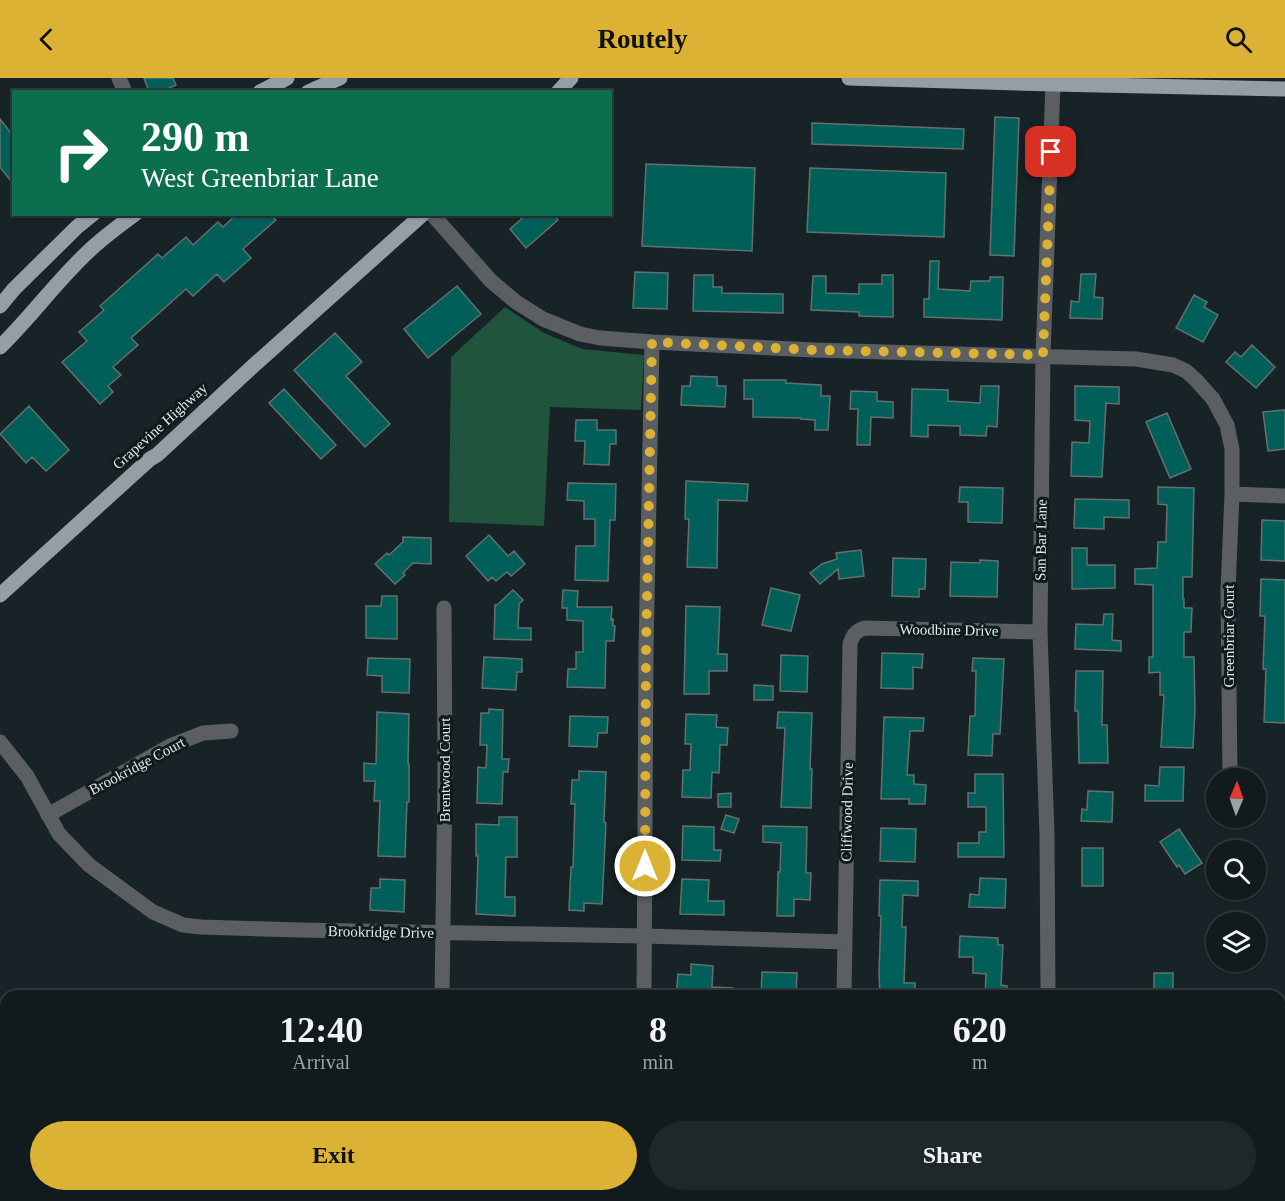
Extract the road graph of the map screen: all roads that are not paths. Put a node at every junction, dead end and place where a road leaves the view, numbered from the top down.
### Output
1 (287, 78) edge
2 (340, 78) edge
3 (571, 78) edge
4 (849, 78) edge
5 (1053, 84) junction
6 (1285, 88) edge
7 (264, 90) edge
8 (313, 90) edge
9 (560, 90) edge
10 (91, 216) edge
11 (132, 216) edge
12 (421, 216) edge
13 (434, 216) edge
14 (0, 306) edge
15 (652, 342) junction
16 (0, 347) edge
17 (1043, 355) junction
18 (1232, 494) junction
19 (1285, 496) edge
20 (0, 595) edge
21 (444, 608) dead end
22 (858, 630) joint
23 (1040, 632) junction
24 (231, 731) dead end
25 (0, 742) edge
26 (1230, 768) edge
27 (48, 815) junction
28 (443, 933) junction
29 (645, 936) junction
30 (845, 942) junction
31 (442, 990) edge
32 (644, 990) edge
33 (844, 990) edge
34 (1048, 990) edge

1 - 7 main road
2 - 8 main road
3 - 9 main road
4 - 5 main road
5 - 6 main road
5 - 17 street, San Bar Lane
10 - 14 main road
11 - 16 main road
12 - 20 main road, Grapevine Highway
13 - 15 street, Greenbriar Court
15 - 17 street, Greenbriar Court
15 - 29 street
17 - 18 street, Greenbriar Court
17 - 23 street, San Bar Lane
18 - 19 street
18 - 26 street, Greenbriar Court
21 - 28 street, Brentwood Court
22 - 23 street, Woodbine Drive
22 - 30 street, Cliffwood Drive
23 - 34 street, San Bar Lane
24 - 27 street, Brookridge Court
25 - 27 street, Brookridge Drive
27 - 28 street, Brookridge Drive
28 - 29 street, Brookridge Drive
28 - 31 street, Brentwood Court
29 - 30 street, Brookridge Drive
29 - 32 street
30 - 33 street, Cliffwood Drive

